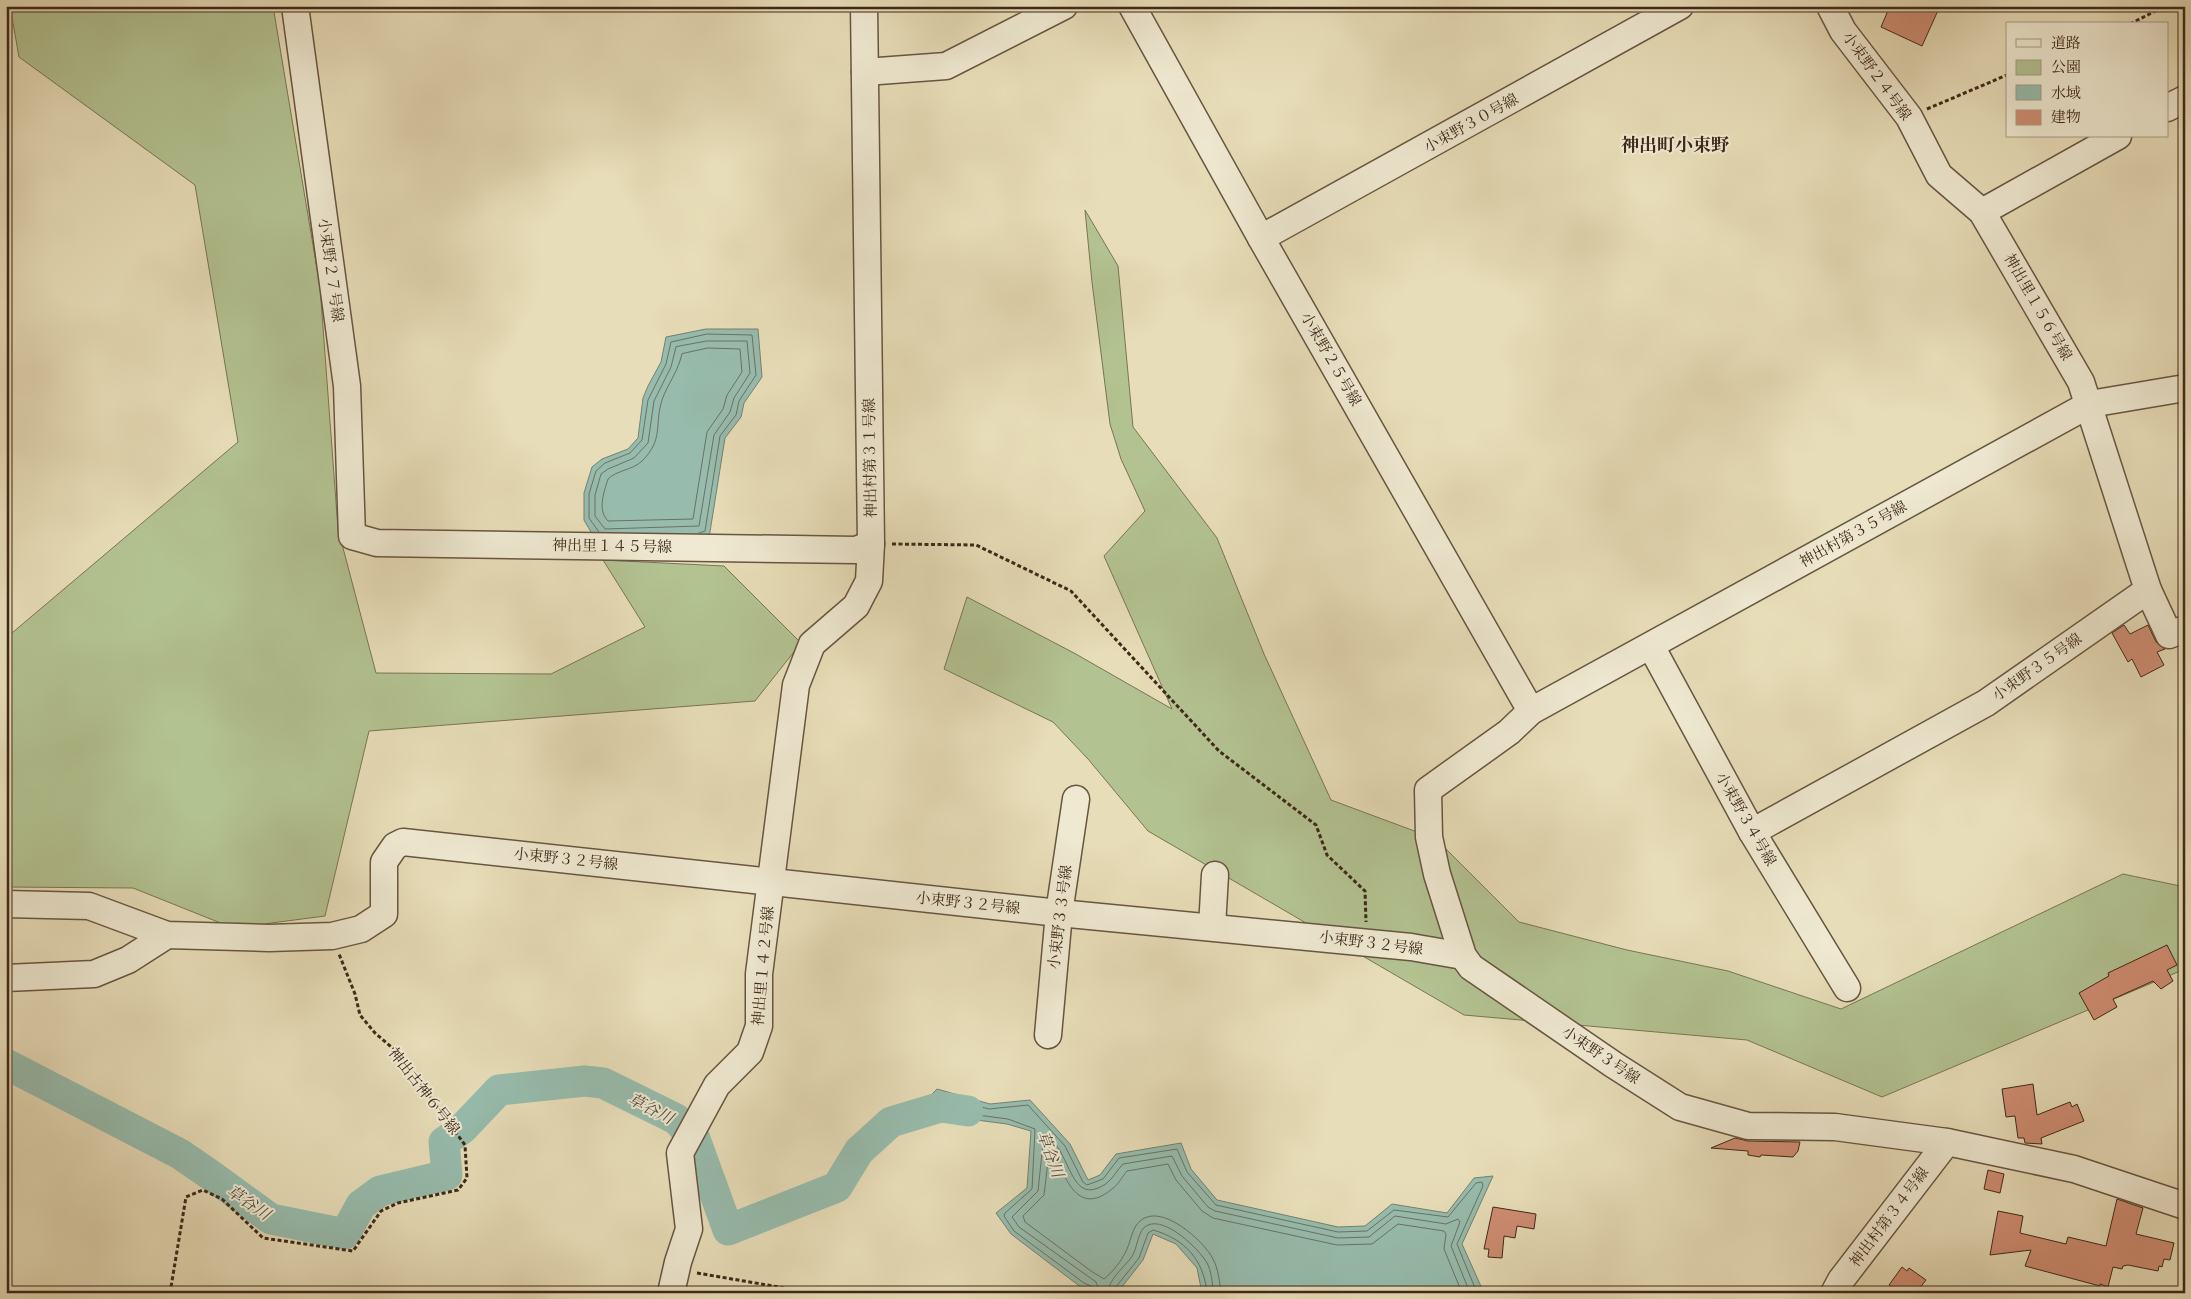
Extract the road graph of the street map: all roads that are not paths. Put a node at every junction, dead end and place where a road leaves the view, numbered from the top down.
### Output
1 (295, 6) edge
2 (864, 6) edge
3 (1064, 6) edge
4 (1132, 6) edge
5 (1680, 6) edge
6 (1830, 6) edge
7 (865, 72) junction
8 (2185, 99) edge
9 (2168, 108) edge
10 (2114, 138) edge
11 (1982, 212) junction
12 (1262, 238) junction
13 (2185, 388) edge
14 (2090, 404) junction
15 (352, 536) joint
16 (871, 544) junction
17 (2148, 590) junction
18 (2185, 629) edge
19 (1651, 646) junction
20 (1531, 711) junction
21 (1076, 799) dead end
22 (1752, 832) junction
23 (1215, 875) dead end
24 (771, 882) junction
25 (6, 904) edge
26 (1059, 913) junction
27 (1212, 926) junction
28 (167, 935) junction
29 (1463, 956) junction
30 (6, 978) edge
31 (1848, 988) dead end
32 (1048, 1035) dead end
33 (1947, 1142) junction
34 (2185, 1206) edge
35 (671, 1293) edge
36 (1834, 1293) edge

1 - 15 street, 小束野２７号線
2 - 7 street, 神出村第３１号線
3 - 7 street
4 - 12 street, 小束野２５号線
5 - 12 street, 小束野３０号線
6 - 11 street, 小束野２４号線
7 - 16 street, 神出村第３１号線
8 - 9 street
10 - 11 street
11 - 14 street, 神出里１５６号線
12 - 20 street, 小束野２５号線
13 - 14 street, 神出村第３５号線
14 - 17 street
14 - 19 street, 神出村第３５号線
15 - 16 street, 神出里１４５号線
16 - 24 street, 神出村第３１号線
17 - 18 street
17 - 22 street, 小束野３５号線
19 - 20 street, 神出村第３５号線
19 - 22 street, 小束野３４号線
20 - 29 street, 小束野３号線
21 - 26 street, 小束野３３号線
22 - 31 street, 小束野３４号線
23 - 27 street
24 - 26 street, 小束野３２号線
24 - 28 street, 小束野３２号線
24 - 35 street, 神出里１４２号線
25 - 28 street
26 - 27 street, 小束野３２号線
26 - 32 street, 小束野３３号線
27 - 29 street, 小束野３２号線
28 - 30 street
29 - 33 street, 小束野３号線
33 - 34 street, 小束野３号線
33 - 36 street, 神出村第３４号線

